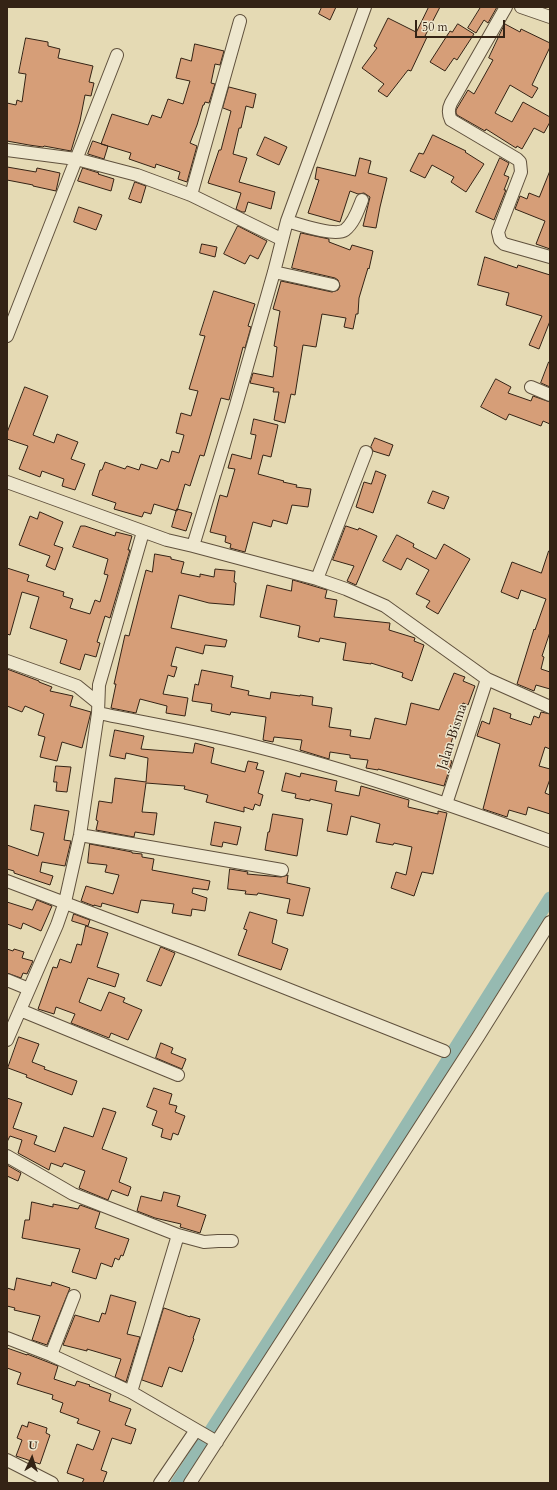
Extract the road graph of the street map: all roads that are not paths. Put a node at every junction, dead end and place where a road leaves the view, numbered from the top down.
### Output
1 (365, 7) edge
2 (506, 7) edge
3 (521, 7) edge
4 (550, 17) edge
5 (240, 21) dead end
6 (117, 55) dead end
7 (7, 150) edge
8 (76, 159) junction
9 (191, 194) junction
10 (362, 200) dead end
11 (286, 220) junction
12 (281, 239) junction
13 (550, 257) edge
14 (274, 272) junction
15 (333, 286) dead end
16 (7, 336) edge
17 (531, 387) dead end
18 (550, 395) edge
19 (366, 452) dead end
20 (7, 482) edge
21 (143, 532) junction
22 (193, 546) junction
23 (317, 579) junction
24 (7, 661) edge
25 (487, 679) junction
26 (99, 684) junction
27 (77, 686) junction
28 (550, 706) edge
29 (98, 708) junction
30 (446, 804) junction
31 (80, 835) junction
32 (550, 841) edge
33 (282, 870) dead end
34 (7, 880) edge
35 (64, 902) junction
36 (550, 922) edge
37 (7, 980) edge
38 (29, 989) junction
39 (20, 1010) junction
40 (7, 1040) edge
41 (444, 1050) dead end
42 (178, 1075) dead end
43 (7, 1156) edge
44 (178, 1235) junction
45 (232, 1241) dead end
46 (74, 1296) dead end
47 (7, 1338) edge
48 (51, 1355) junction
49 (131, 1392) junction
50 (199, 1432) junction
51 (215, 1441) junction
52 (7, 1460) edge
53 (52, 1483) edge
54 (160, 1483) edge
55 (190, 1483) edge

1 - 11 street
2 - 13 street
3 - 4 street
5 - 9 street
6 - 8 street
7 - 8 street
8 - 9 street
8 - 16 street
9 - 12 street
10 - 11 street
11 - 12 street
12 - 14 street
14 - 15 street
14 - 22 street
17 - 18 street
19 - 23 street
20 - 21 street
21 - 22 street
21 - 26 street
22 - 23 street
23 - 25 street
24 - 27 street
25 - 28 street
25 - 30 street, Jalan Bisma
26 - 27 street
26 - 29 street
27 - 29 street
29 - 30 street
29 - 31 street
30 - 32 street
31 - 33 street
31 - 35 street
34 - 35 street
35 - 38 street
35 - 41 street
36 - 51 street
37 - 38 street
38 - 39 street
39 - 40 street
39 - 42 street
43 - 44 street
44 - 45 street
44 - 49 street
46 - 48 street
47 - 48 street
48 - 49 street
49 - 50 street
50 - 51 street
50 - 54 street
51 - 55 street
52 - 53 street

